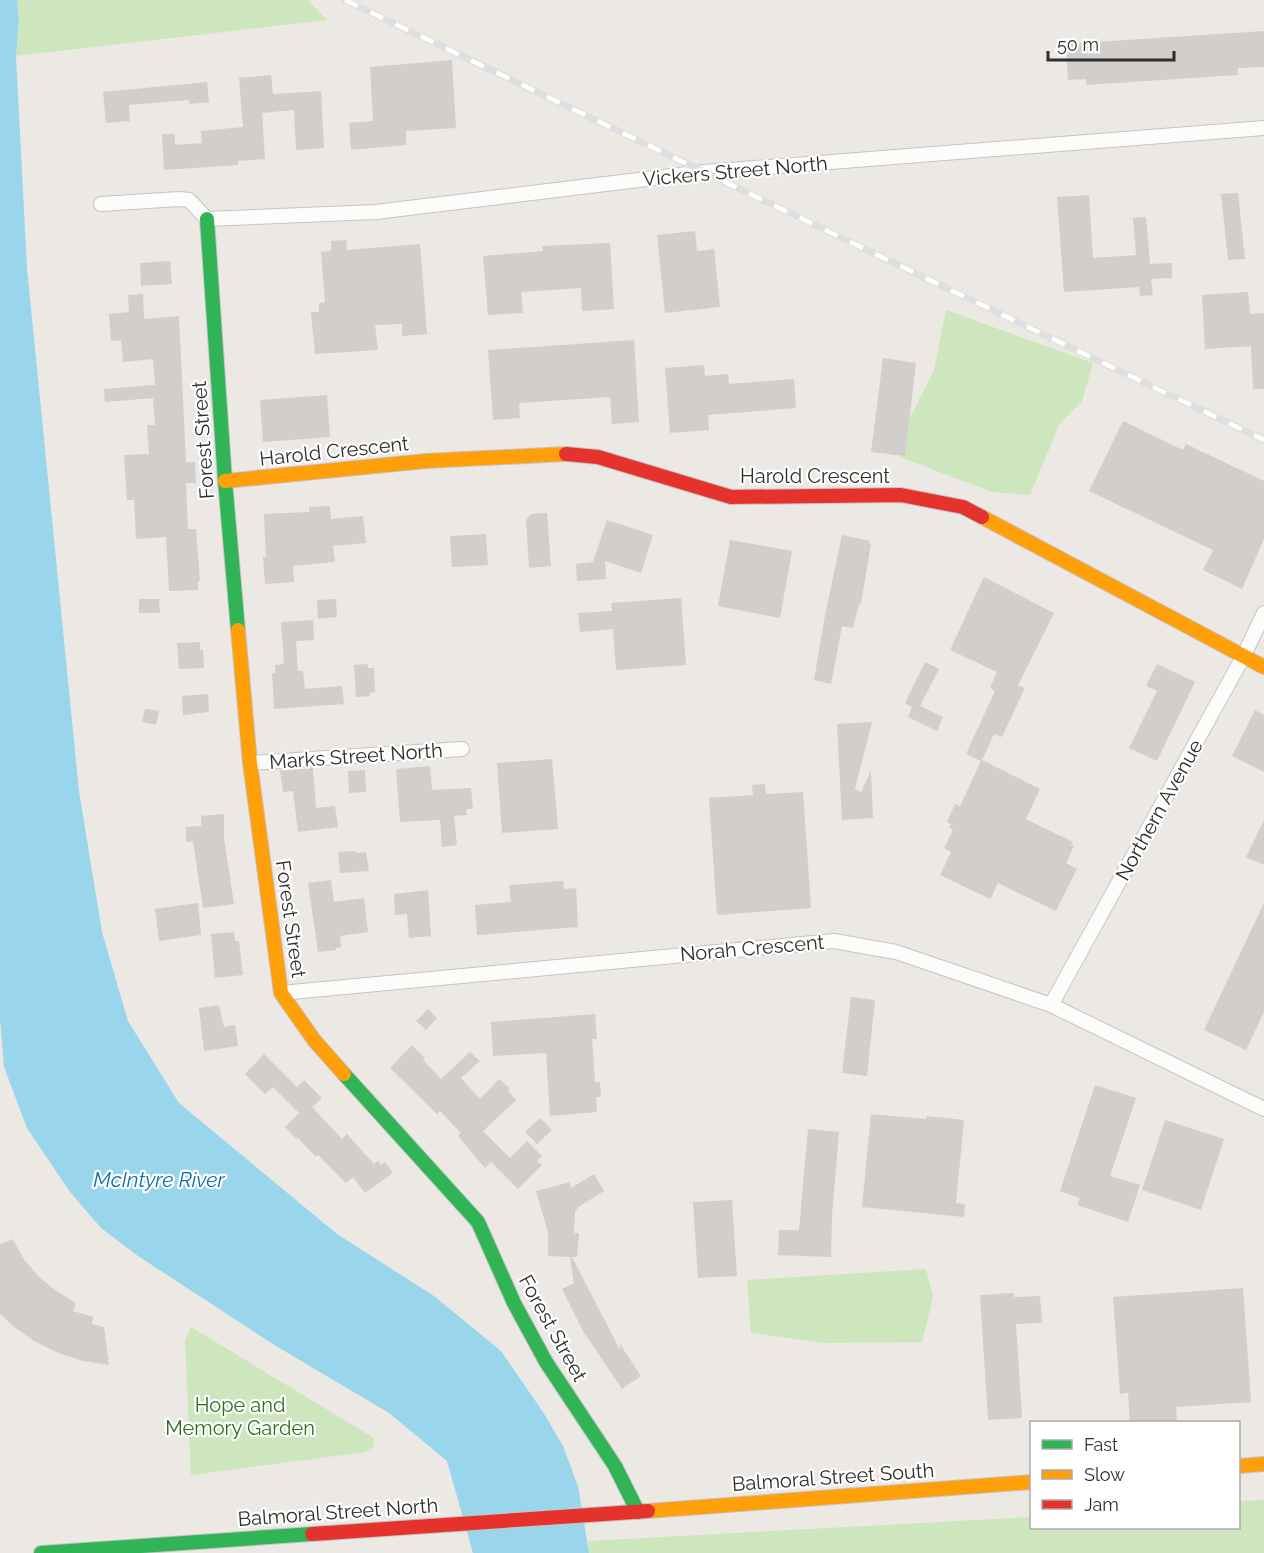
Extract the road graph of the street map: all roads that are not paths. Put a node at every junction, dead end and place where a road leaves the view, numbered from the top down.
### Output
1 (1264, 128) edge
2 (101, 204) dead end
3 (207, 219) junction
4 (225, 481) junction
5 (1264, 613) edge
6 (1243, 657) junction
7 (1264, 668) edge
8 (462, 749) dead end
9 (250, 763) junction
10 (281, 993) junction
11 (1051, 1005) junction
12 (1264, 1109) edge
13 (1264, 1464) edge
14 (1240, 1466) edge
15 (1030, 1482) edge
16 (638, 1512) junction
17 (41, 1553) edge

1 - 3 street, Vickers Street North
2 - 3 street
3 - 4 street, Forest Street
4 - 6 street, Harold Crescent
4 - 9 street, Forest Street
5 - 6 street, Northern Avenue
6 - 7 street, Harold Crescent
6 - 11 street, Northern Avenue
8 - 9 street, Marks Street North
9 - 10 street, Forest Street
10 - 11 street, Norah Crescent
10 - 16 street, Forest Street
11 - 12 street, Norah Crescent
13 - 14 street
15 - 16 street, Balmoral Street South
16 - 17 street, Balmoral Street North

